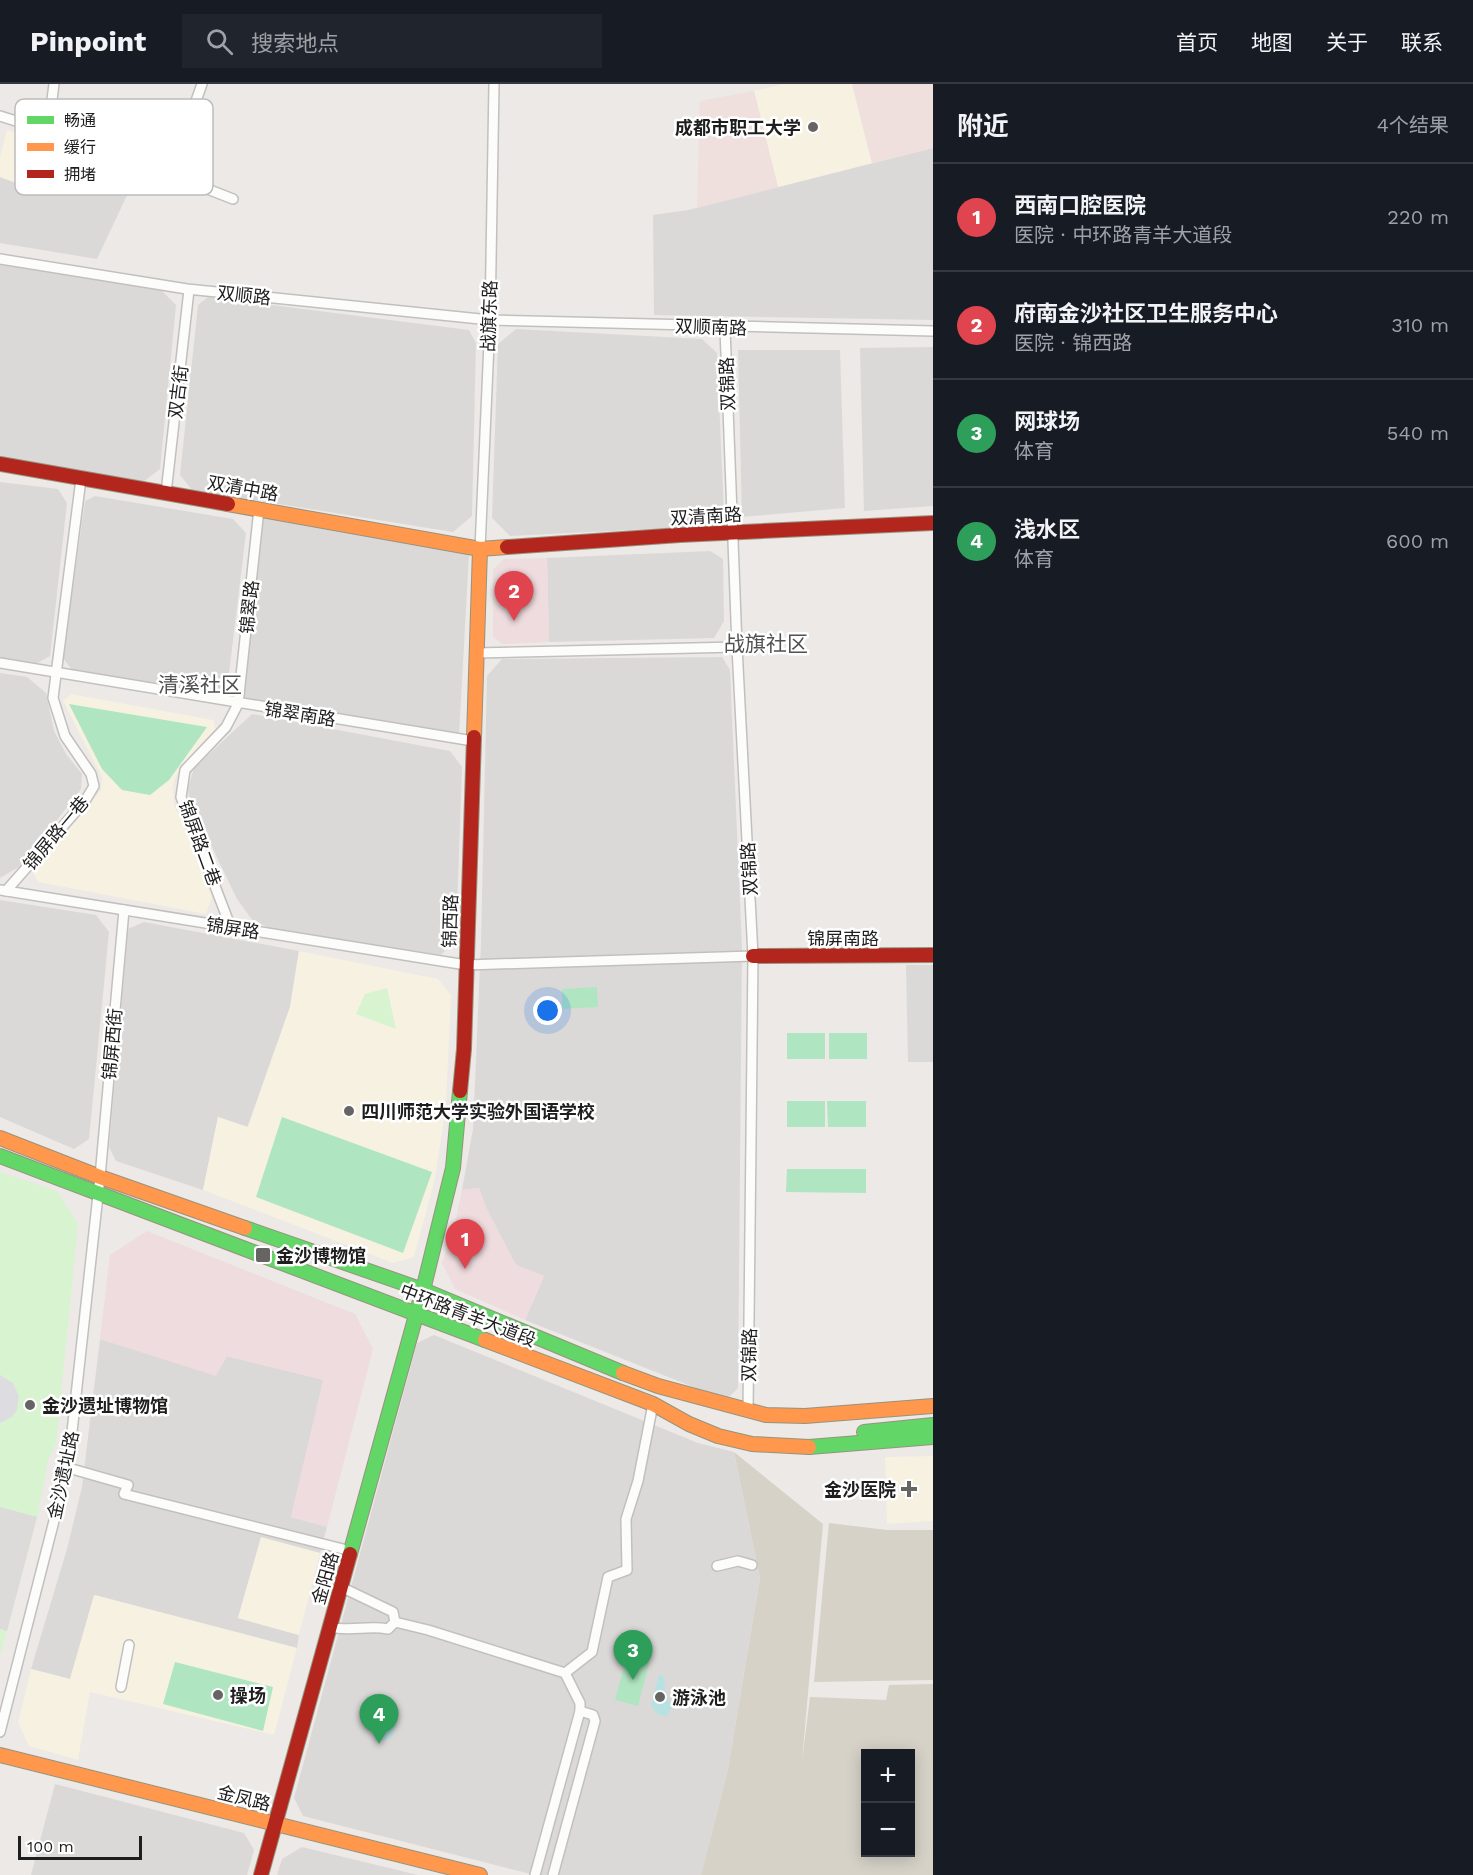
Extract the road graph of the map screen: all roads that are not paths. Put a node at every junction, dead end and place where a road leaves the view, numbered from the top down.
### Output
1 (54, 84) edge
2 (202, 84) edge
3 (494, 84) edge
4 (52, 99) edge
5 (197, 99) edge
6 (0, 116) edge
7 (15, 120) edge
8 (213, 191) edge
9 (232, 199) dead end
10 (0, 259) edge
11 (189, 290) junction
12 (490, 320) junction
13 (725, 328) junction
14 (933, 332) edge
15 (0, 464) edge
16 (81, 479) junction
17 (166, 494) junction
18 (260, 509) junction
19 (933, 523) edge
20 (732, 533) junction
21 (480, 549) junction
22 (737, 647) junction
23 (476, 653) junction
24 (0, 663) edge
25 (55, 673) junction
26 (238, 704) junction
27 (473, 741) junction
28 (3, 891) edge
29 (124, 910) junction
30 (231, 928) junction
31 (933, 955) edge
32 (753, 956) junction
33 (466, 966) junction
34 (0, 1138) edge
35 (0, 1156) edge
36 (100, 1177) junction
37 (98, 1192) junction
38 (423, 1290) junction
39 (416, 1315) junction
40 (658, 1386) junction
41 (653, 1404) junction
42 (933, 1406) edge
43 (748, 1411) junction
44 (933, 1415) edge
45 (933, 1425) edge
46 (933, 1437) edge
47 (65, 1467) junction
48 (351, 1551) junction
49 (752, 1565) dead end
50 (717, 1566) dead end
51 (341, 1587) junction
52 (395, 1622) junction
53 (330, 1627) junction
54 (129, 1645) dead end
55 (565, 1673) junction
56 (121, 1687) dead end
57 (580, 1711) junction
58 (0, 1732) edge
59 (0, 1755) edge
60 (275, 1824) junction
61 (455, 1872) edge
62 (261, 1875) edge
63 (480, 1875) edge
64 (535, 1875) edge
65 (552, 1875) edge

1 - 4 street
2 - 5 street
3 - 12 street, 战旗东路
6 - 7 street
8 - 9 street
10 - 11 street, 双顺路
11 - 12 street, 双顺路
11 - 17 street, 双吉街
12 - 13 street, 双顺南路
12 - 21 street, 战旗东路
13 - 14 street, 双顺南路
13 - 20 street, 双锦路
15 - 16 street, 双清中路
16 - 17 street, 双清中路
16 - 25 street
17 - 18 street, 双清中路
18 - 21 street, 双清中路
18 - 26 street, 锦翠路
19 - 20 street, 双清南路
20 - 21 street, 双清南路
20 - 22 street, 双锦路
21 - 23 street, 锦西路
22 - 23 street
22 - 32 street, 双锦路
23 - 27 street, 锦西路
24 - 25 street, 锦翠南路
25 - 26 street, 锦翠南路
25 - 28 street, 锦屏路一巷
26 - 27 street, 锦翠南路
26 - 30 street, 锦屏路二巷
27 - 33 street, 锦西路
28 - 29 street, 锦屏路
29 - 30 street, 锦屏路
29 - 36 street, 锦屏西街
30 - 33 street, 锦屏路
31 - 32 street, 锦屏南路
32 - 33 street, 锦屏路
32 - 43 street, 双锦路
33 - 38 street, 锦西路
34 - 36 street, 中环路青羊大道段
35 - 37 street, 中环路青羊大道段
36 - 37 street, 金沙遗址路
36 - 38 street, 中环路青羊大道段
37 - 39 street, 中环路青羊大道段
37 - 47 street, 金沙遗址路
38 - 39 street, 金阳路
38 - 40 street, 中环路青羊大道段
39 - 41 street, 中环路青羊大道段
39 - 48 street, 金阳路
40 - 43 street, 中环路青羊大道段
40 - 44 street
41 - 45 street
41 - 46 street, 中环路青羊大道段
41 - 55 street
42 - 43 street, 中环路青羊大道段
47 - 48 street
47 - 58 street, 金沙遗址路
48 - 51 street, 金阳路
49 - 50 street
51 - 52 street
51 - 53 street, 金阳路
52 - 53 street
52 - 55 street
53 - 60 street, 金阳路
54 - 56 street
55 - 57 street
57 - 64 street
57 - 65 street
59 - 60 street, 金凤路
60 - 61 street, 金凤路
60 - 62 street, 金阳路
61 - 63 street, 金凤路

